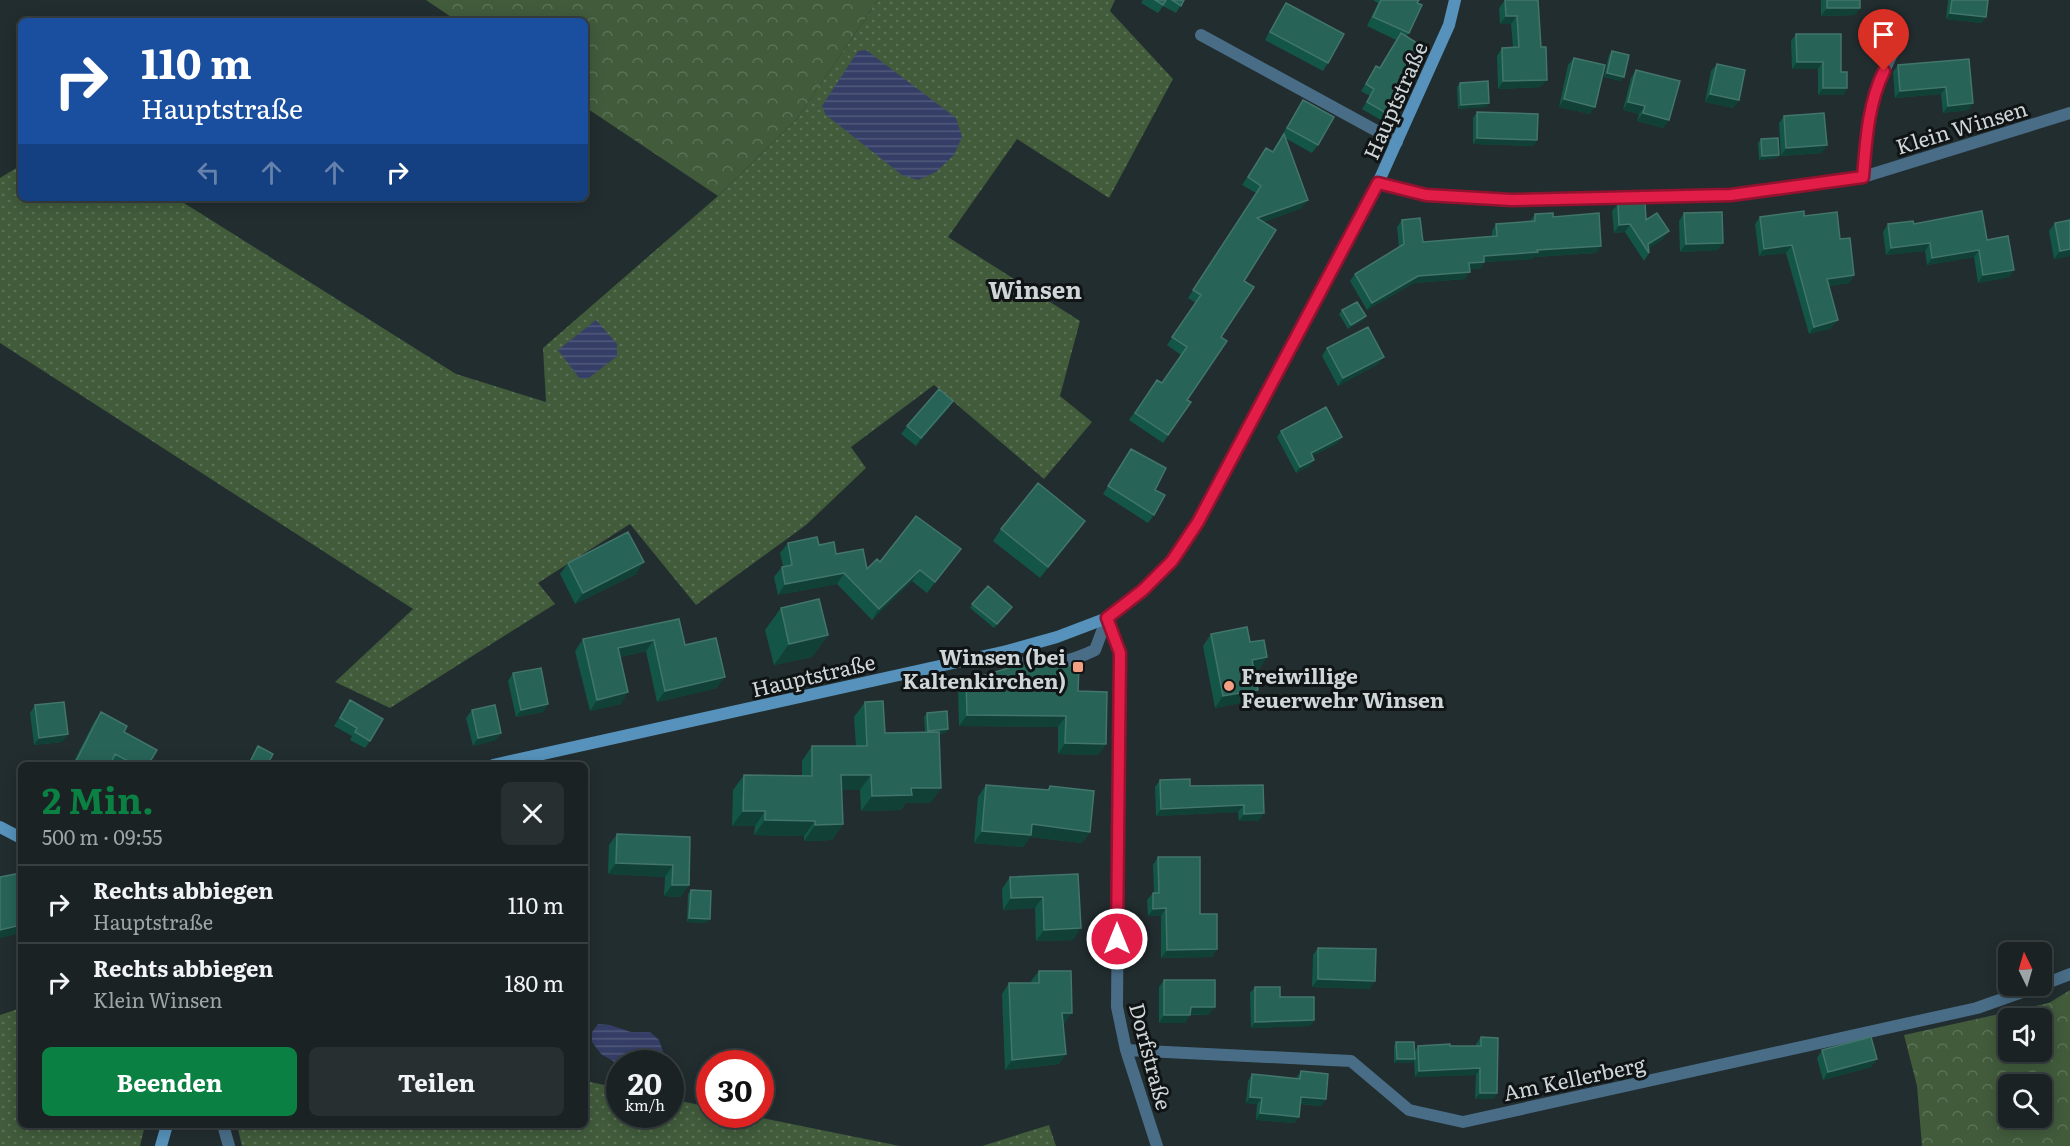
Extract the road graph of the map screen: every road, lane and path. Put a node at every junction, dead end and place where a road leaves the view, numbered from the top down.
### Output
1 (1455, 0) edge
2 (1201, 34) dead end
3 (1900, 38) dead end
4 (2070, 113) edge
5 (1397, 142) junction
6 (1863, 177) junction
7 (1378, 183) junction
8 (1107, 618) junction
9 (1007, 651) junction
10 (507, 762) edge
11 (0, 827) edge
12 (18, 836) edge
13 (2070, 974) edge
14 (2052, 981) edge
15 (2010, 996) edge
16 (1126, 1050) junction
17 (165, 1128) edge
18 (224, 1128) edge
19 (161, 1146) edge
20 (229, 1146) edge
21 (1157, 1146) edge

1 - 5 street, Hauptstraße
2 - 5 street
3 - 6 street, Klein Winsen
4 - 6 street, Klein Winsen
5 - 7 street, Hauptstraße
6 - 7 street, Klein Winsen
7 - 8 street, Hauptstraße
8 - 9 street, Hauptstraße
8 - 9 street
8 - 16 street, Dorfstraße
9 - 10 street, Hauptstraße
11 - 12 street
13 - 14 street, Am Kellerberg
15 - 16 street, Am Kellerberg
16 - 21 street, Dorfstraße
17 - 19 street
18 - 20 street

